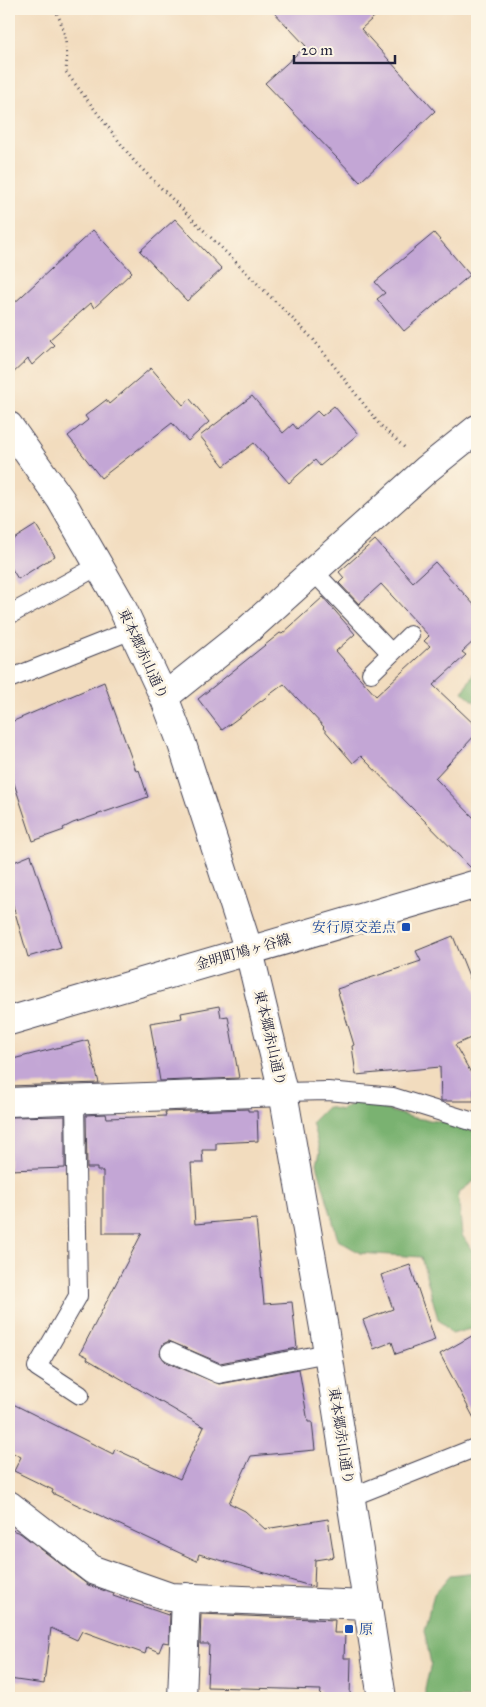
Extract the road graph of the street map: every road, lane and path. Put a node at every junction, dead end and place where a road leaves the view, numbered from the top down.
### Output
1 (55, 9) edge
2 (9, 426) edge
3 (477, 429) edge
4 (427, 469) junction
5 (98, 566) junction
6 (313, 571) junction
7 (9, 615) edge
8 (132, 630) junction
9 (410, 635) dead end
10 (390, 653) junction
11 (371, 673) dead end
12 (9, 679) edge
13 (164, 697) junction
14 (477, 884) edge
15 (249, 951) junction
16 (9, 1021) edge
17 (283, 1092) junction
18 (74, 1100) junction
19 (9, 1102) edge
20 (477, 1123) edge
21 (170, 1352) dead end
22 (328, 1353) junction
23 (80, 1395) dead end
24 (477, 1448) edge
25 (351, 1497) junction
26 (9, 1505) edge
27 (186, 1598) junction
28 (368, 1605) junction
29 (182, 1698) edge
30 (382, 1698) edge

1 - 4 path
2 - 5 street, 東本郷赤山通り
3 - 4 street
4 - 6 street
5 - 7 lane
5 - 8 street, 東本郷赤山通り
6 - 10 lane
6 - 13 street
8 - 12 lane
8 - 13 street, 東本郷赤山通り
9 - 10 lane
10 - 11 lane
13 - 15 street, 東本郷赤山通り
14 - 15 street, 金明町鳩ヶ谷線
15 - 16 street, 金明町鳩ヶ谷線
15 - 17 street, 東本郷赤山通り
17 - 18 street
17 - 20 lane
17 - 22 street, 東本郷赤山通り
18 - 19 street
18 - 23 lane
21 - 22 lane
22 - 25 street, 東本郷赤山通り
24 - 25 lane
25 - 28 street, 東本郷赤山通り
26 - 27 street
27 - 28 street
27 - 29 street
28 - 30 street, 東本郷赤山通り

